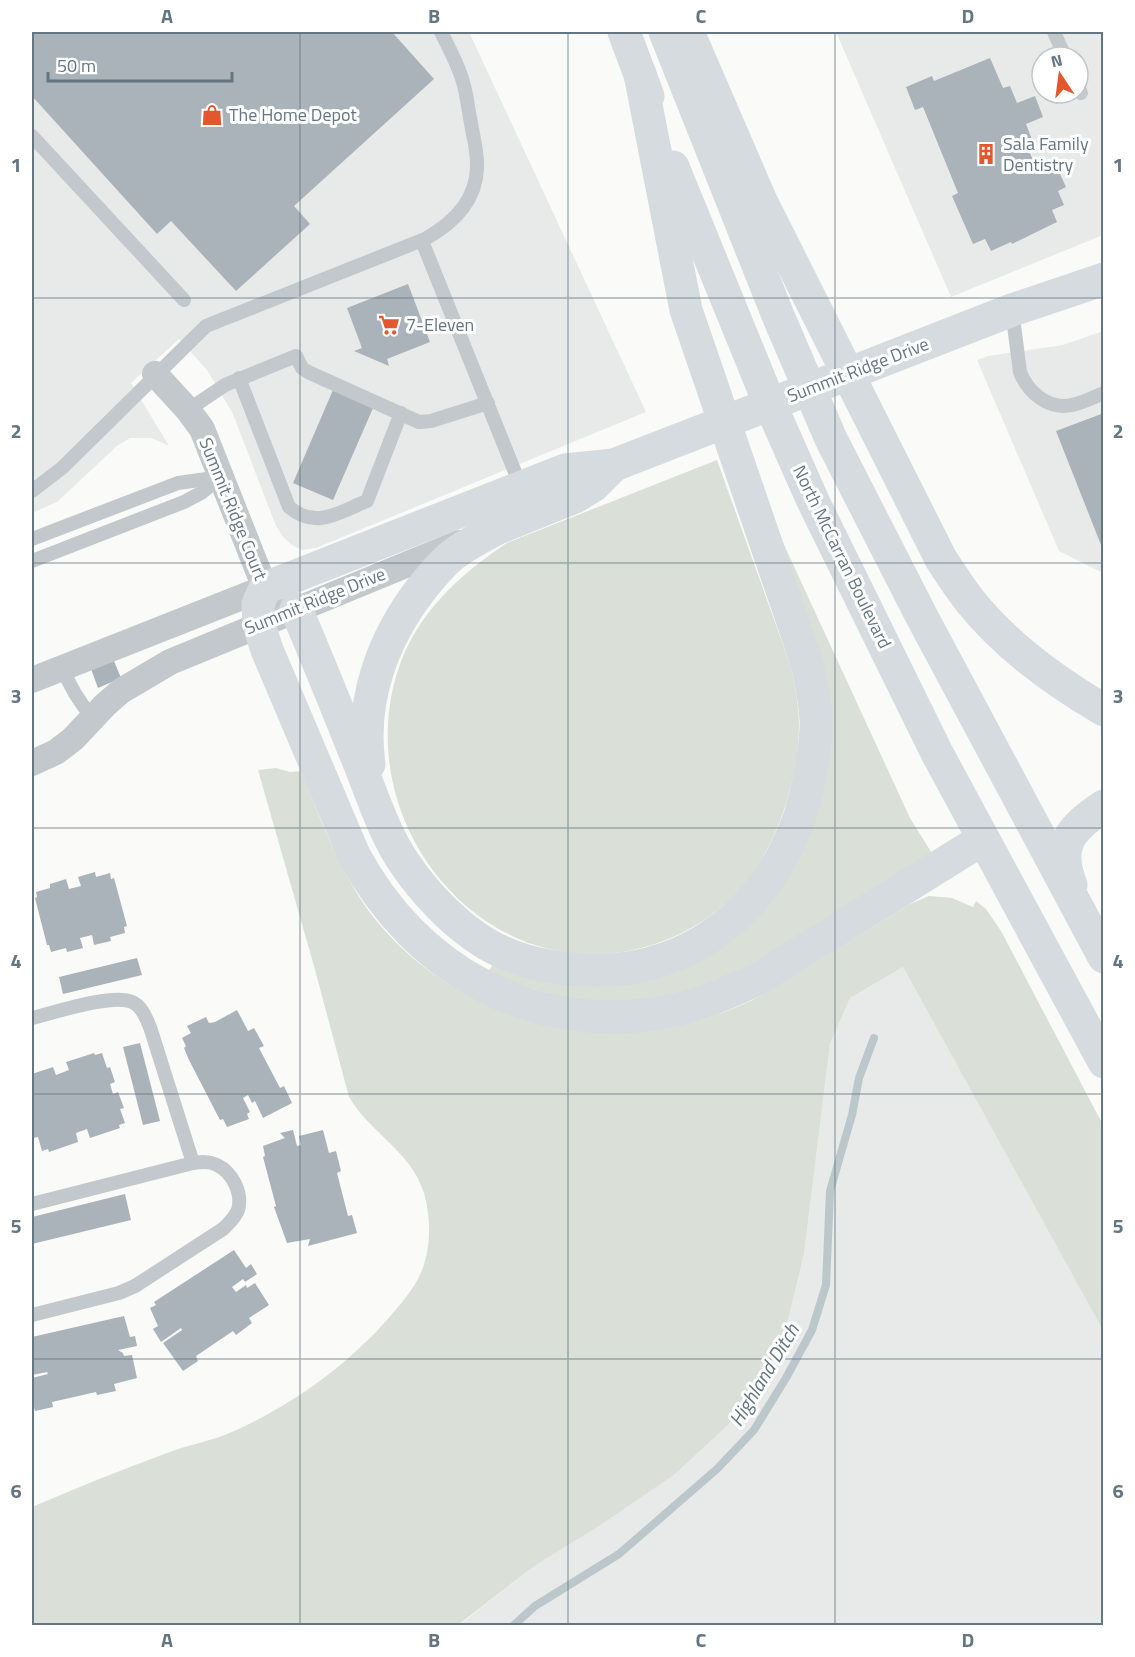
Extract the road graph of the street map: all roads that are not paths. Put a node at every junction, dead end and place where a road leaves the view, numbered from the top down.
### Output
1 (441, 32) edge
2 (624, 32) edge
3 (665, 32) edge
4 (688, 32) edge
5 (640, 74) junction
6 (32, 136) edge
7 (422, 241) junction
8 (1104, 279) edge
9 (184, 300) dead end
10 (1012, 310) junction
11 (155, 374) junction
12 (239, 378) junction
13 (1104, 393) edge
14 (488, 403) junction
15 (188, 410) junction
16 (401, 413) junction
17 (614, 465) junction
18 (221, 477) junction
19 (521, 487) junction
20 (32, 491) edge
21 (498, 528) junction
22 (32, 539) edge
23 (32, 561) edge
24 (265, 588) junction
25 (296, 609) junction
26 (259, 625) junction
27 (63, 668) junction
28 (32, 680) edge
29 (1104, 710) edge
30 (93, 718) junction
31 (32, 763) edge
32 (1104, 806) edge
33 (387, 829) junction
34 (982, 838) junction
35 (1088, 929) junction
36 (1104, 957) edge
37 (32, 1018) edge
38 (1104, 1062) edge
39 (193, 1164) junction
40 (32, 1204) edge
41 (32, 1315) edge

1 - 7 lane
2 - 5 main road, North McCarran Boulevard
3 - 35 main road
4 - 29 main road
5 - 33 main road
5 - 34 main road, North McCarran Boulevard
6 - 9 lane
7 - 11 lane
7 - 14 lane
8 - 10 main road, Summit Ridge Drive
10 - 13 lane
10 - 17 main road, Summit Ridge Drive
11 - 15 street, Summit Ridge Court
11 - 20 lane
12 - 15 lane
12 - 16 lane
12 - 16 lane
14 - 16 lane
14 - 19 lane
15 - 18 street, Summit Ridge Court
17 - 19 main road, Summit Ridge Drive
17 - 21 main road, Summit Ridge Drive
18 - 22 lane
18 - 23 lane
18 - 24 street, Summit Ridge Court
19 - 24 main road, Summit Ridge Drive
21 - 25 street, Summit Ridge Drive
21 - 33 main road
24 - 25 street, Summit Ridge Court
24 - 26 main road, Summit Ridge Court
24 - 27 street, Summit Ridge Drive
25 - 26 street, Summit Ridge Drive
25 - 33 main road
26 - 30 street, Summit Ridge Drive
26 - 34 main road
27 - 28 street, Summit Ridge Drive
27 - 30 lane
30 - 31 street, Summit Ridge Drive
32 - 35 main road
34 - 38 main road, North McCarran Boulevard
35 - 36 main road
37 - 39 lane
39 - 40 lane
39 - 41 lane

